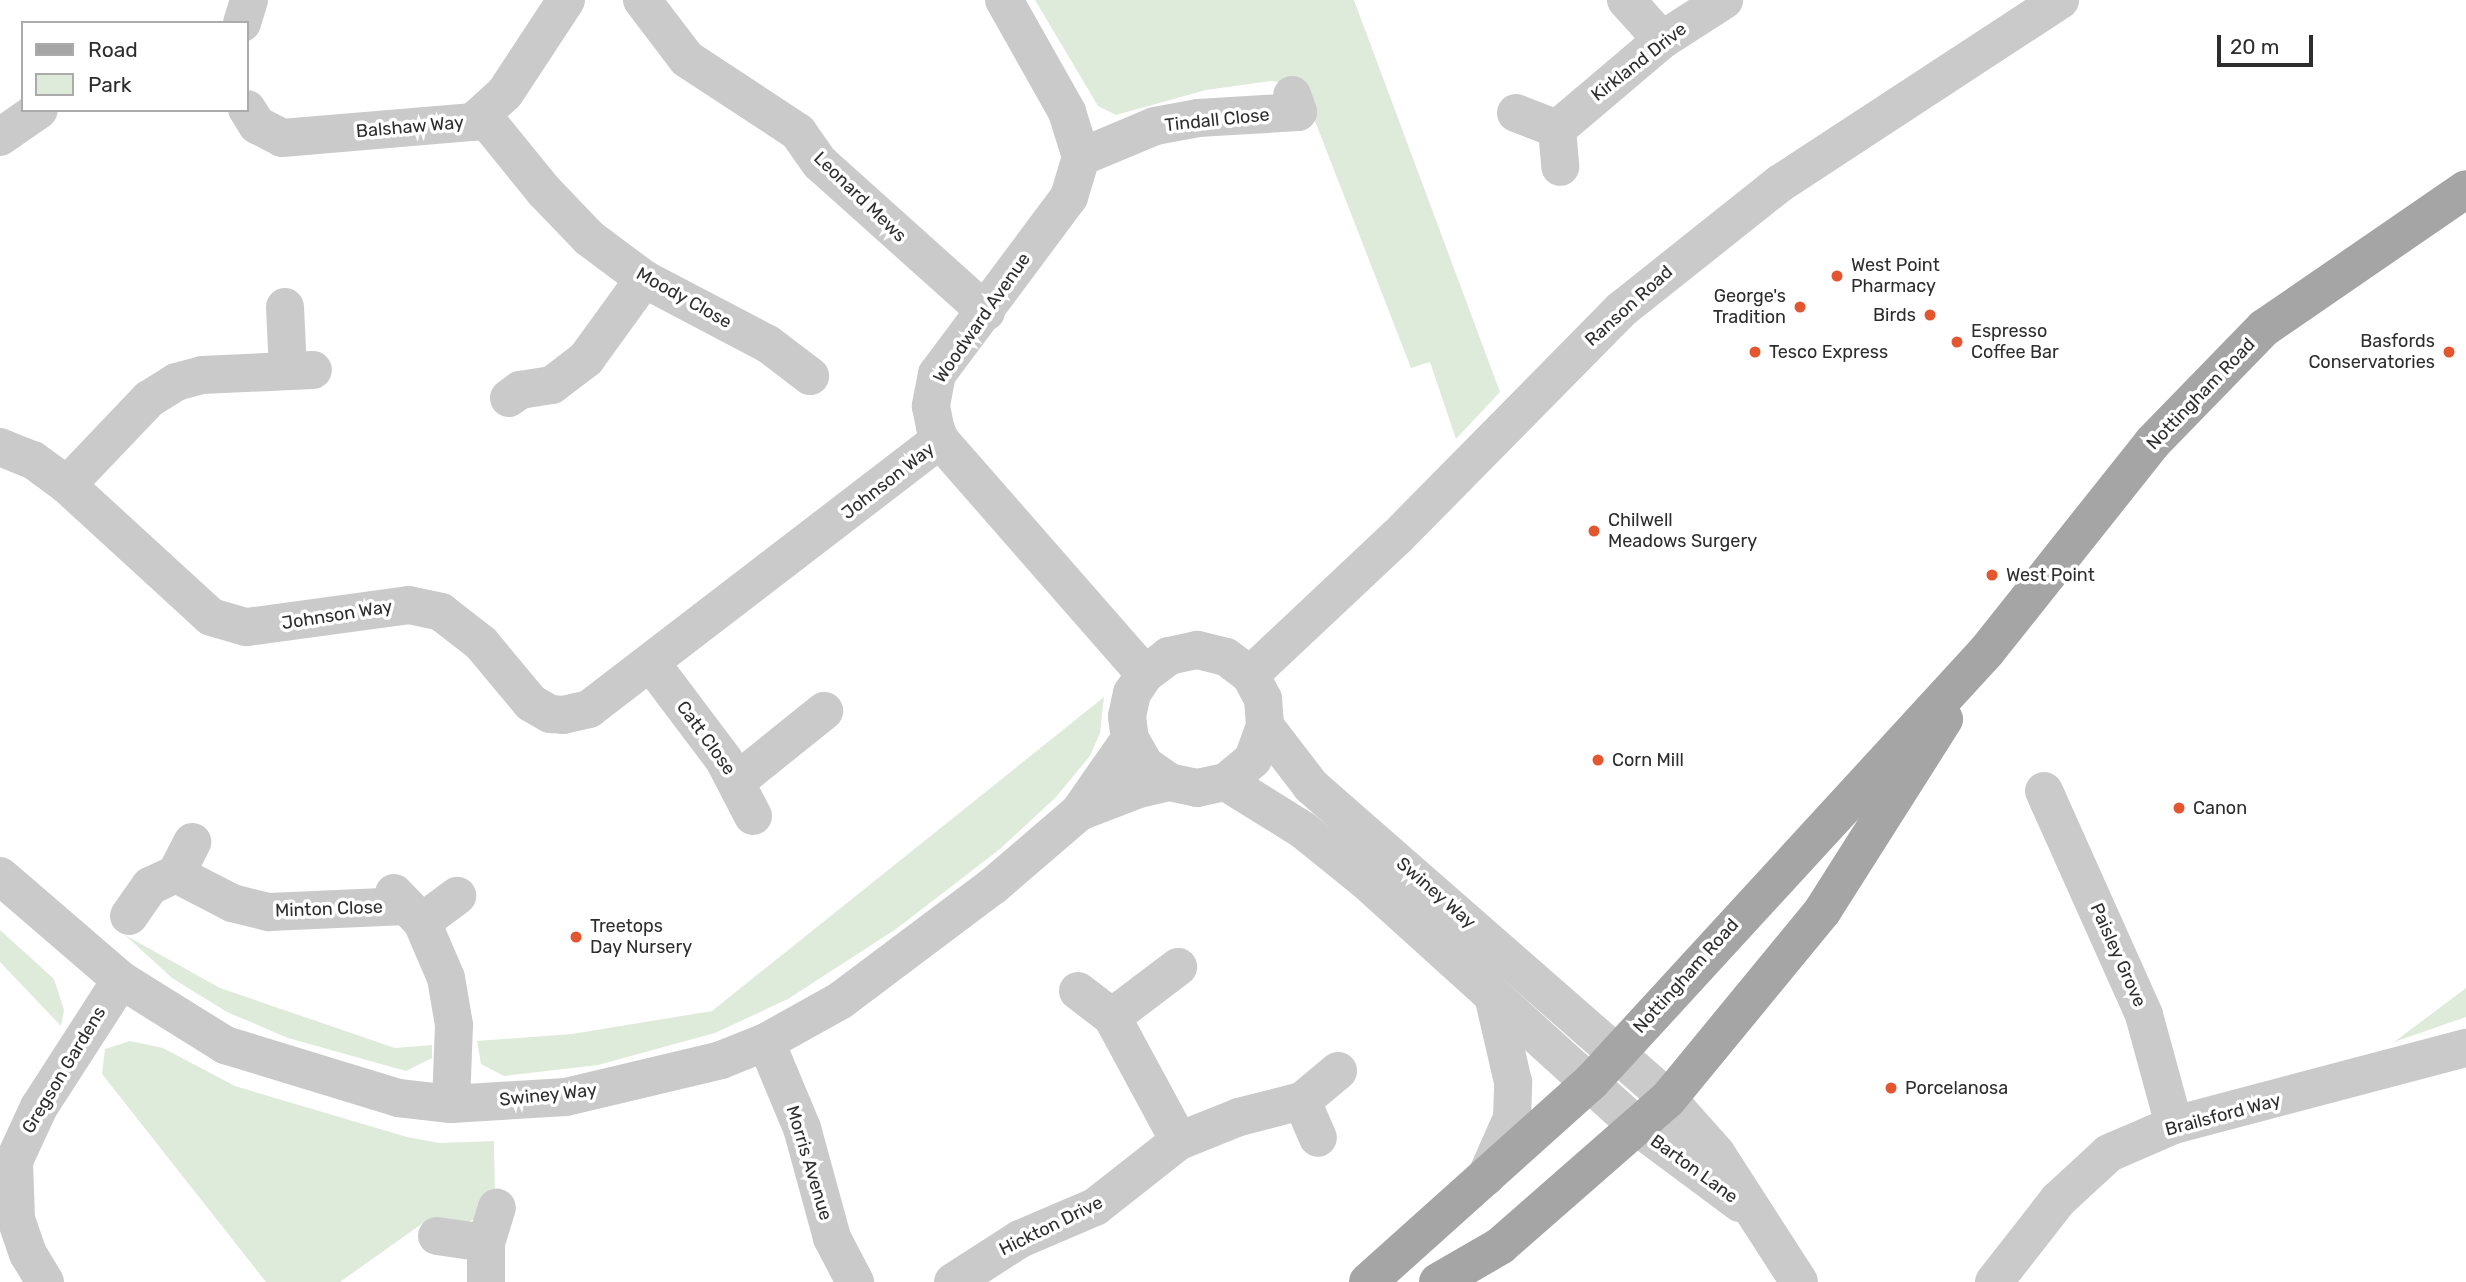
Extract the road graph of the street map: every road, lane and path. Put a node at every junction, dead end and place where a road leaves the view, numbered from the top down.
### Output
1 (249, 0) edge
2 (566, 0) edge
3 (642, 0) edge
4 (1004, 0) edge
5 (1626, 0) edge
6 (1724, 0) edge
7 (2060, 0) edge
8 (2020, 12) edge
9 (243, 21) edge
10 (1662, 40) junction
11 (1292, 95) dead end
12 (248, 111) edge
13 (36, 112) edge
14 (1516, 113) dead end
15 (483, 116) junction
16 (1557, 129) junction
17 (0, 137) edge
18 (1081, 157) junction
19 (1560, 167) dead end
20 (2466, 189) edge
21 (644, 279) junction
22 (285, 307) dead end
23 (986, 312) junction
24 (810, 376) dead end
25 (509, 398) dead end
26 (940, 440) junction
27 (0, 447) edge
28 (66, 485) junction
29 (1986, 652) junction
30 (651, 663) junction
31 (1145, 674) junction
32 (1250, 675) junction
33 (824, 711) dead end
34 (1265, 726) junction
35 (1130, 739) junction
36 (737, 781) junction
37 (1169, 782) junction
38 (1226, 782) junction
39 (2043, 791) dead end
40 (1079, 812) junction
41 (754, 816) dead end
42 (0, 876) edge
43 (457, 896) dead end
44 (407, 907) junction
45 (129, 916) dead end
46 (1178, 967) dead end
47 (121, 980) junction
48 (1078, 991) dead end
49 (1494, 1000) junction
50 (1112, 1017) junction
51 (766, 1042) junction
52 (2466, 1048) edge
53 (1603, 1069) junction
54 (1338, 1071) dead end
55 (1668, 1099) junction
56 (1302, 1101) junction
57 (452, 1104) junction
58 (2174, 1125) junction
59 (1639, 1128) junction
60 (1318, 1138) dead end
61 (1179, 1141) junction
62 (1485, 1179) junction
63 (1750, 1209) junction
64 (437, 1236) dead end
65 (45, 1282) edge
66 (486, 1282) edge
67 (855, 1282) edge
68 (953, 1282) edge
69 (1368, 1282) edge
70 (1438, 1282) edge
71 (1799, 1282) edge
72 (1994, 1282) edge

1 - 9 street
2 - 15 street, Balshaw Way
3 - 23 street, Leonard Mews
4 - 18 street
5 - 10 street
6 - 10 street, Kirkland Drive
7 - 8 street, Ranson Road
8 - 32 street, Ranson Road
10 - 16 street, Kirkland Drive
11 - 18 street, Tindall Close
12 - 15 street, Balshaw Way
13 - 17 street
14 - 16 street
15 - 21 street, Moody Close
16 - 19 street
18 - 23 street, Woodward Avenue
20 - 29 main road, Nottingham Road
21 - 24 street, Moody Close
21 - 25 street
22 - 28 street
23 - 26 street, Woodward Avenue
26 - 30 street, Johnson Way
26 - 31 street, Woodward Avenue
27 - 28 street, Johnson Way
28 - 30 street, Johnson Way
29 - 53 main road, Nottingham Road
29 - 55 main road, Nottingham Road
30 - 36 street, Catt Close
31 - 32 street
31 - 35 street
32 - 34 street
33 - 36 street
34 - 38 street
34 - 53 street, Swiney Way
35 - 37 street
35 - 40 street, Swiney Way
36 - 41 street, Catt Close
37 - 38 street, Swiney Way
37 - 40 street, Swiney Way
38 - 49 street, Swiney Way
39 - 58 street, Paisley Grove
40 - 51 street, Swiney Way
42 - 47 street, Swiney Way
43 - 44 street
44 - 45 street, Minton Close
44 - 57 street
46 - 50 street
47 - 57 street, Swiney Way
47 - 65 street, Gregson Gardens
48 - 50 street
49 - 53 street, Swiney Way
49 - 62 street
50 - 61 street
51 - 57 street, Swiney Way
51 - 67 street, Morris Avenue
52 - 58 street, Brailsford Way
53 - 55 street, Swiney Way
53 - 59 street, Swiney Way
53 - 62 main road, Nottingham Road
54 - 56 street, Hickton Drive
55 - 59 main road, Nottingham Road
55 - 63 street, Barton Lane
56 - 60 street
56 - 61 street, Hickton Drive
58 - 72 street, Brailsford Way
59 - 63 street, Barton Lane
59 - 70 main road, Nottingham Road
61 - 68 street, Hickton Drive
62 - 69 main road, Nottingham Road
63 - 71 street, Barton Lane
64 - 66 street

